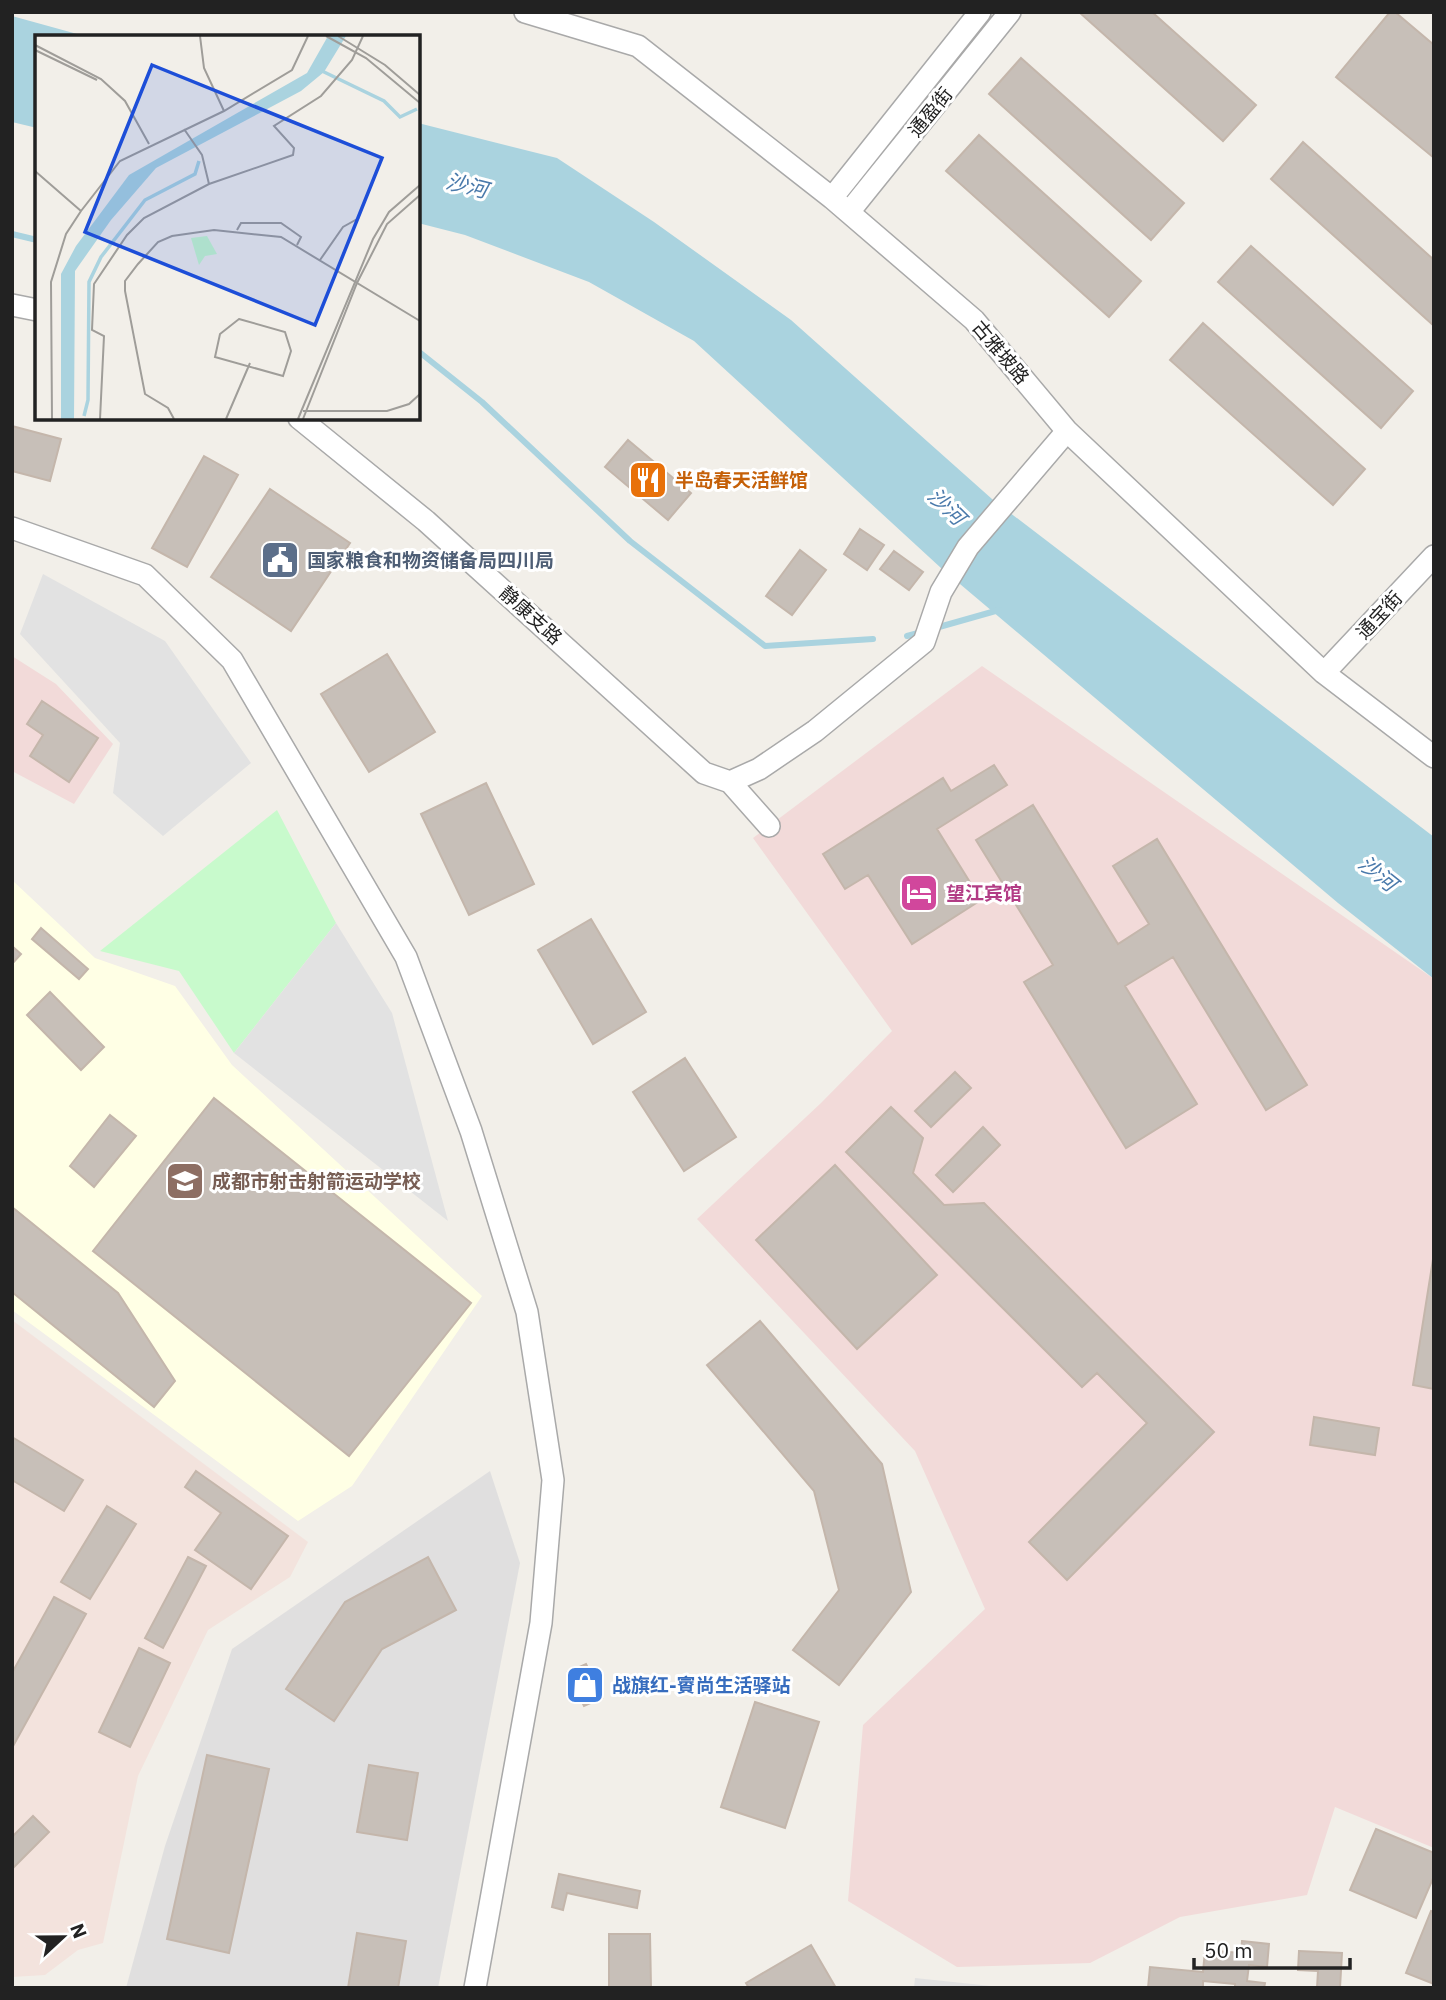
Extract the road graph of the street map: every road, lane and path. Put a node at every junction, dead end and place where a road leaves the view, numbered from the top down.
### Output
1 (524, 12) edge
2 (980, 12) edge
3 (1010, 12) edge
4 (832, 198) junction
5 (849, 212) junction
6 (12, 305) edge
7 (35, 310) edge
8 (301, 420) edge
9 (1067, 431) junction
10 (12, 528) edge
11 (1434, 556) edge
12 (1324, 674) junction
13 (1434, 757) edge
14 (730, 782) junction
15 (769, 826) dead end
16 (475, 1988) edge

1 - 4 street, 古雅坡路
2 - 4 street, 通盈街
3 - 5 street, 通盈街
4 - 5 street, 古雅坡路
5 - 9 street, 古雅坡路
6 - 7 street
8 - 14 street, 静康支路
9 - 12 street, 古雅坡路
9 - 14 street
10 - 16 street
11 - 12 street, 通宝街
12 - 13 street, 古雅坡路
14 - 15 street, 静康支路

